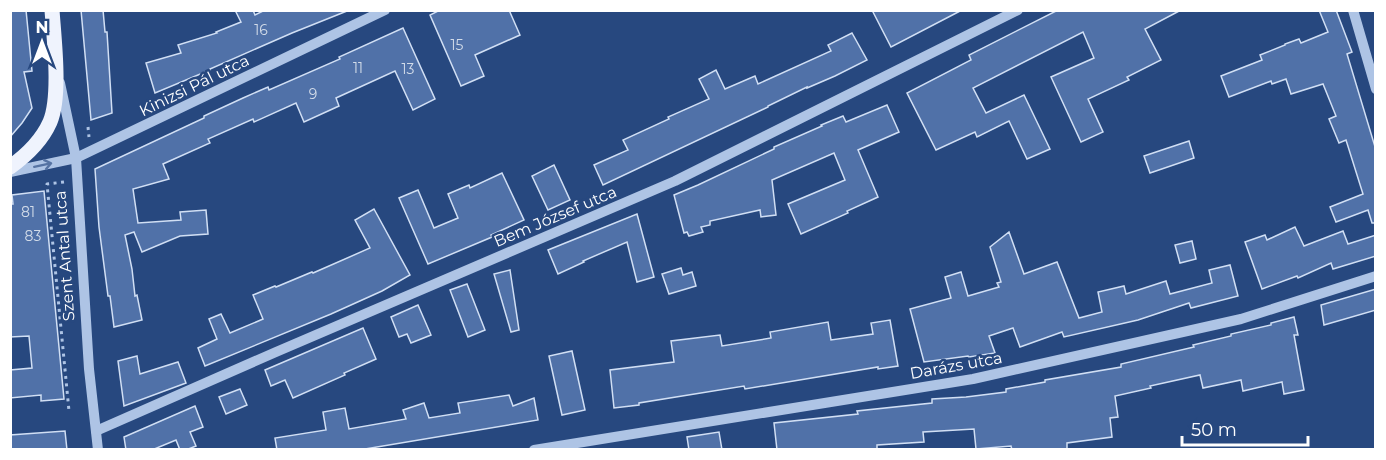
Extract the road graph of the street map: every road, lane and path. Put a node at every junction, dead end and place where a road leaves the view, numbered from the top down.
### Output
1 (52, 10) edge
2 (385, 10) edge
3 (1018, 10) edge
4 (1353, 10) edge
5 (55, 62) junction
6 (1376, 89) edge
7 (76, 158) junction
8 (10, 167) edge
9 (10, 172) edge
10 (77, 180) junction
11 (1376, 276) edge
12 (69, 411) dead end
13 (96, 431) junction
14 (98, 450) edge
15 (534, 450) edge

1 - 5 main road, Szent Antal utca
2 - 7 street, Kinizsi Pál utca
3 - 13 street, Bem József utca
4 - 6 street
5 - 7 street, Szent Antal utca
5 - 8 main road, Szent Antal utca
9 -> 7 street, Kinizsi Pál utca
7 - 10 street, Szent Antal utca
10 - 12 path
10 - 13 street, Szent Antal utca
11 - 15 street, Darázs utca
13 - 14 street, Szent Antal utca

